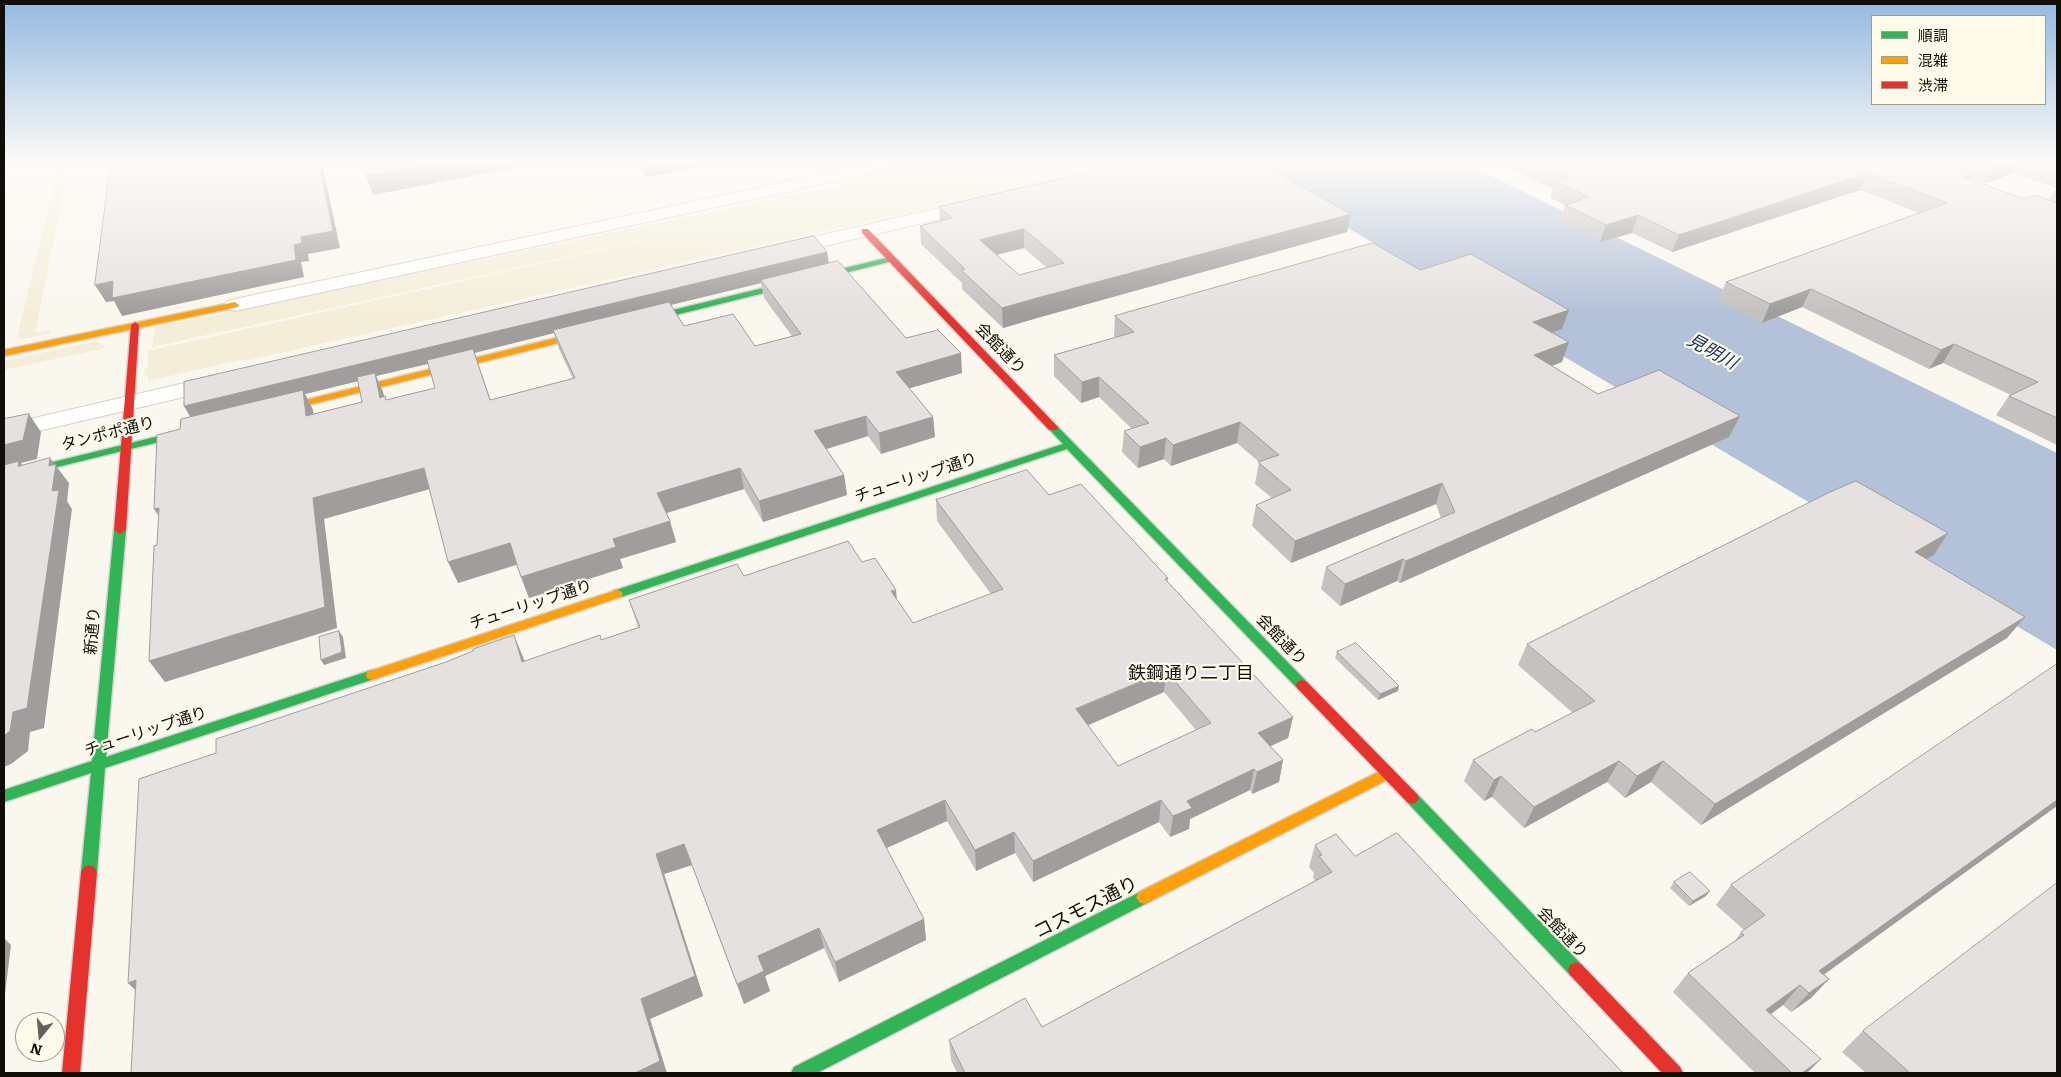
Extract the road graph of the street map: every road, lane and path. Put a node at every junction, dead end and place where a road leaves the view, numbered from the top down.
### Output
1 (663, 213) edge
2 (940, 213) edge
3 (865, 231) junction
4 (759, 256) edge
5 (890, 259) junction
6 (235, 305) joint
7 (629, 323) edge
8 (135, 325) junction
9 (600, 330) edge
10 (4, 353) edge
11 (236, 378) edge
12 (129, 403) junction
13 (262, 413) edge
14 (204, 428) edge
15 (4, 432) edge
16 (1069, 445) junction
17 (127, 447) junction
18 (4, 477) edge
19 (97, 765) junction
20 (1388, 773) junction
21 (4, 796) edge
22 (71, 1073) edge
23 (800, 1073) edge
24 (1674, 1073) edge

1 - 6 street
2 - 3 street
3 - 4 street
3 - 5 street, 会館通り
5 - 7 street
5 - 16 street, 会館通り
6 - 8 street
8 - 10 street
8 - 12 street, 新通り
9 - 13 street
11 - 12 street
12 - 15 street
12 - 17 street, 新通り
14 - 17 street, タンポポ通り
16 - 19 street, チューリップ通り
16 - 20 street, 会館通り
17 - 18 street, タンポポ通り
17 - 19 street, 新通り
19 - 21 street, チューリップ通り
19 - 22 street, 新通り
20 - 23 street, コスモス通り
20 - 24 street, 会館通り

